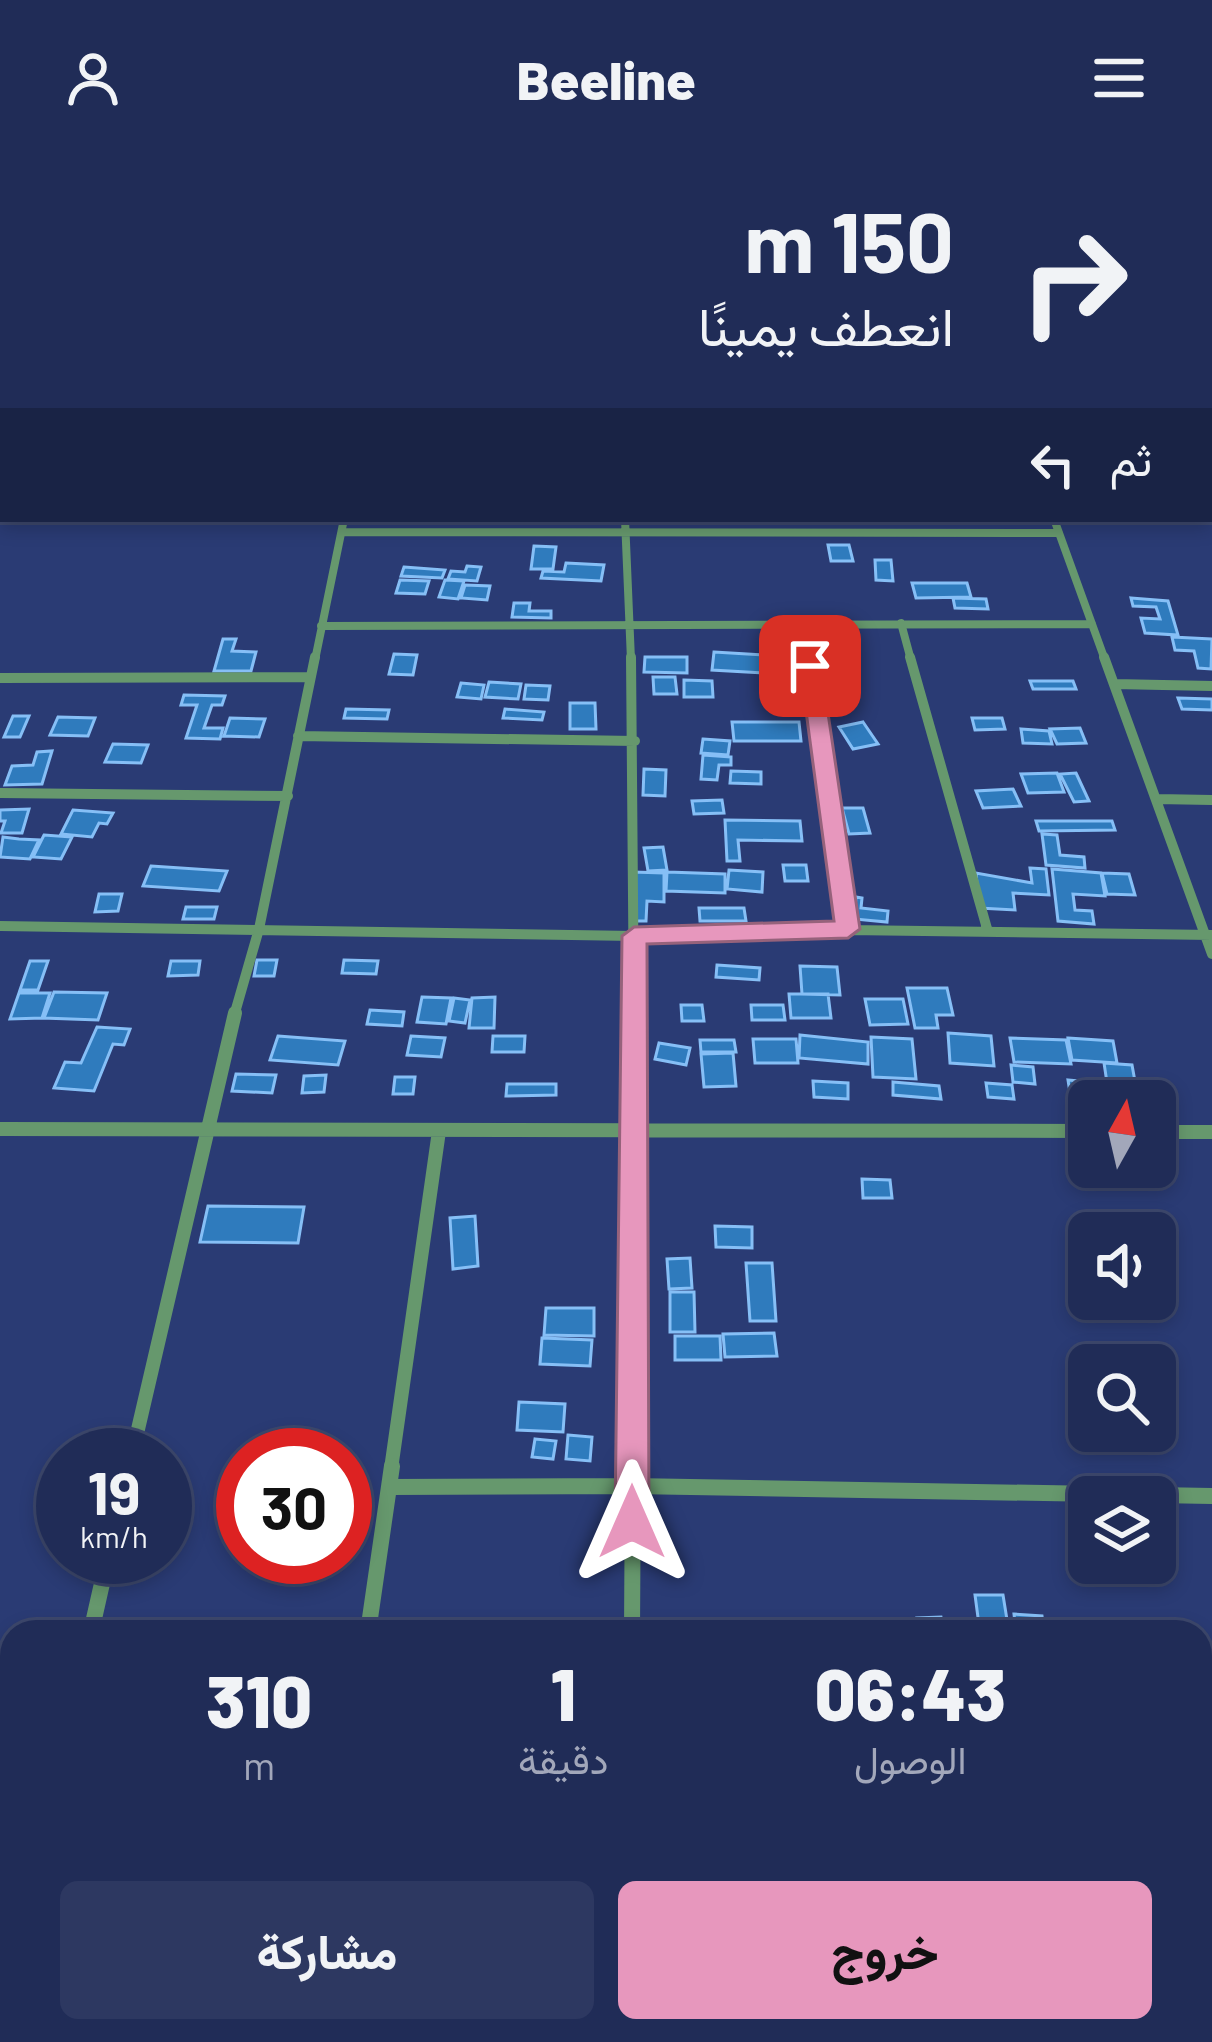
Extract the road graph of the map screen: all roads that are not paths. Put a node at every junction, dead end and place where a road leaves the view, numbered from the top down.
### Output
1 (625, 522) edge
2 (1055, 522) edge
3 (343, 525) edge
4 (1059, 533) junction
5 (624, 535) junction
6 (804, 622) junction
7 (901, 623) junction
8 (1092, 624) junction
9 (321, 626) junction
10 (629, 627) junction
11 (308, 676) junction
12 (0, 679) edge
13 (1114, 684) junction
14 (1212, 686) edge
15 (298, 736) junction
16 (634, 741) junction
17 (0, 793) edge
18 (288, 796) junction
19 (1157, 799) junction
20 (1212, 800) edge
21 (0, 926) edge
22 (259, 929) junction
23 (848, 929) junction
24 (988, 932) junction
25 (1209, 935) edge
26 (634, 936) junction
27 (1212, 954) edge
28 (0, 1129) edge
29 (209, 1129) junction
30 (630, 1129) junction
31 (439, 1131) junction
32 (1068, 1131) edge
33 (1176, 1132) edge
34 (1212, 1132) edge
35 (138, 1428) edge
36 (632, 1486) junction
37 (390, 1487) junction
38 (1212, 1496) edge
39 (102, 1584) edge
40 (94, 1620) edge
41 (370, 1620) edge
42 (632, 1620) edge

1 - 5 street
2 - 4 street
3 - 5 street
3 - 9 street
4 - 5 street
4 - 8 street
5 - 10 street
6 - 7 street
6 - 10 street
6 - 23 street
7 - 8 street
7 - 24 street
8 - 13 street
9 - 10 street
9 - 11 street
10 - 16 street
11 - 12 street
11 - 15 street
13 - 14 street
13 - 19 street
15 - 16 street
15 - 18 street
16 - 26 street
17 - 18 street
18 - 22 street
19 - 20 street
19 - 25 street
21 - 22 street
22 - 26 street
22 - 29 street
23 - 24 street
23 - 26 street
24 - 25 street
25 - 27 street
26 - 30 street
28 - 29 street
29 - 31 street
29 - 35 street
30 - 31 street
30 - 32 street
30 - 36 street
31 - 37 street
33 - 34 street
36 - 37 street
36 - 38 street
36 - 42 street
37 - 41 street
39 - 40 street

